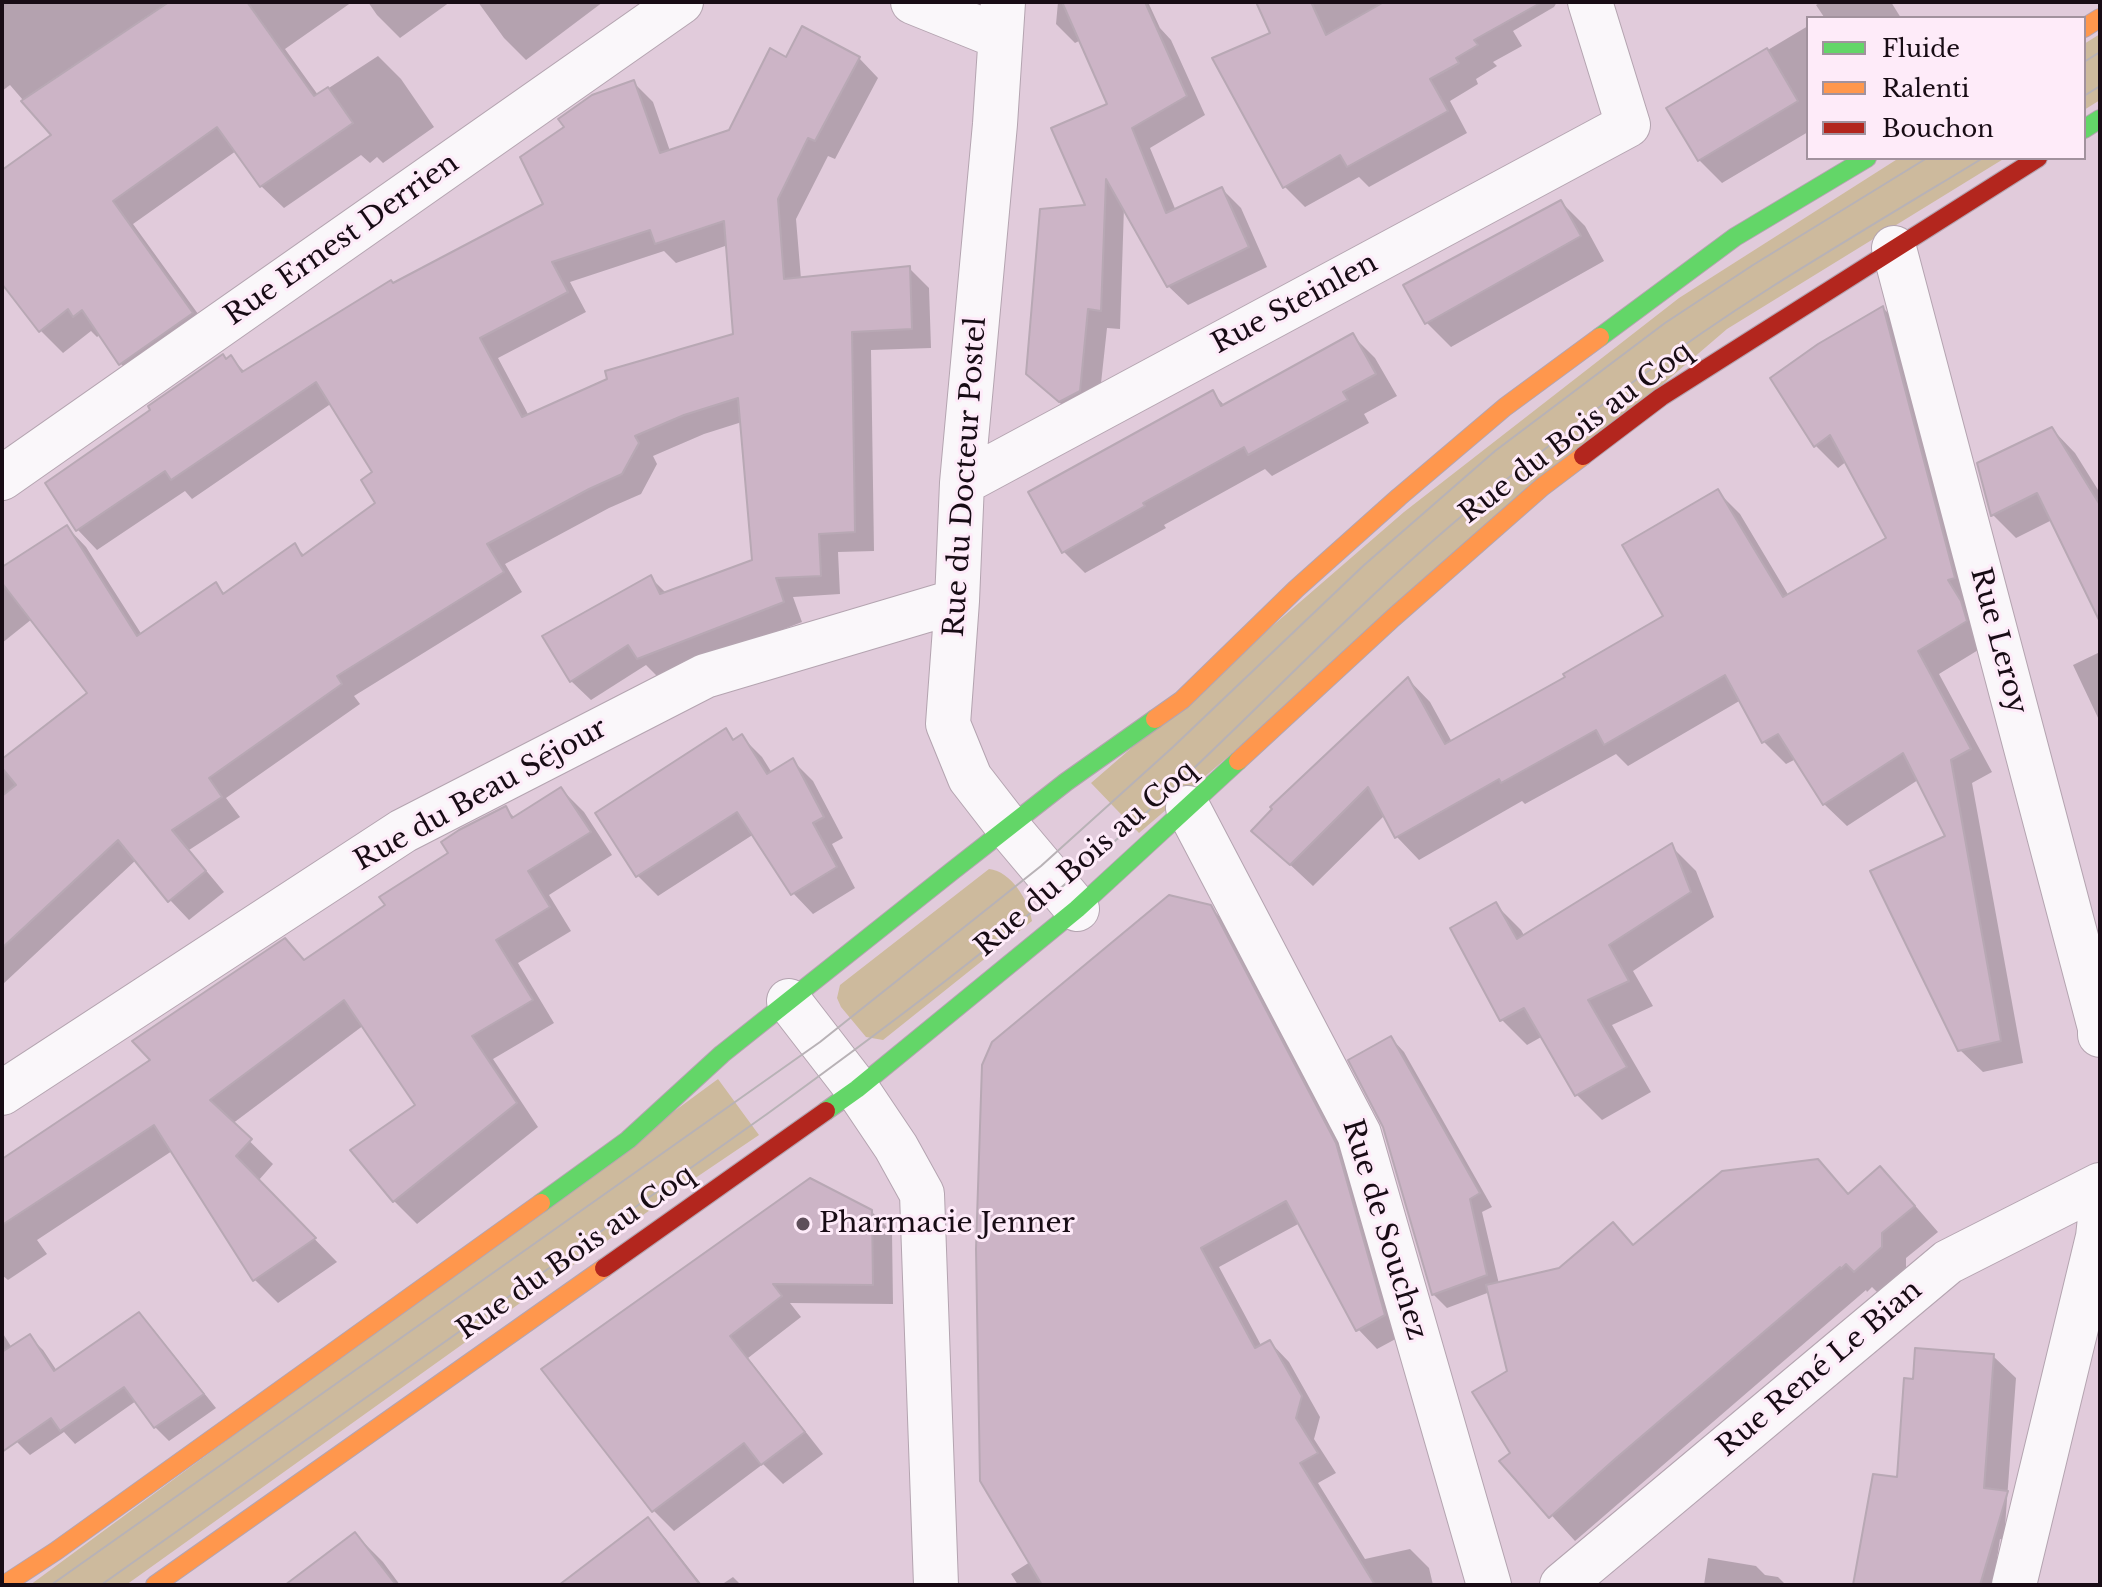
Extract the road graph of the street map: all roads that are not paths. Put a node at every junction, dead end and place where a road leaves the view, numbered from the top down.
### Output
1 (681, 2) edge
2 (913, 2) edge
3 (1590, 2) edge
4 (1002, 20) edge
5 (1864, 160) edge
6 (2035, 160) edge
7 (1894, 248) junction
8 (2, 478) edge
9 (962, 483) junction
10 (957, 601) junction
11 (1188, 808) junction
12 (1008, 827) junction
13 (1077, 909) junction
14 (789, 1001) junction
15 (2100, 1035) edge
16 (857, 1089) junction
17 (2, 1093) edge
18 (2100, 1185) edge
19 (2100, 1218) edge
20 (4, 1585) edge
21 (155, 1585) edge
22 (936, 1585) edge
23 (1489, 1585) edge
24 (1562, 1585) edge
25 (2014, 1585) edge

1 - 8 street, Rue Ernest Derrien
2 - 4 street
3 - 9 street, Rue Steinlen
4 - 9 street, Rue du Docteur Postel
5 - 12 main road, Rue du Bois au Coq
6 - 7 main road, Rue du Bois au Coq
7 - 11 main road, Rue du Bois au Coq
7 - 15 street, Rue Leroy
9 - 10 street, Rue du Docteur Postel
10 - 12 street, Rue du Docteur Postel
10 - 17 street, Rue du Beau Séjour
11 - 13 main road, Rue du Bois au Coq
11 - 23 street, Rue de Souchez
12 - 13 street, Rue du Docteur Postel
12 - 14 main road, Rue du Bois au Coq
13 - 16 main road, Rue du Bois au Coq
14 - 16 street
14 - 20 main road, Rue du Bois au Coq
16 - 21 main road, Rue du Bois au Coq
16 - 22 street
18 - 24 street, Rue René Le Bian
19 - 25 street

